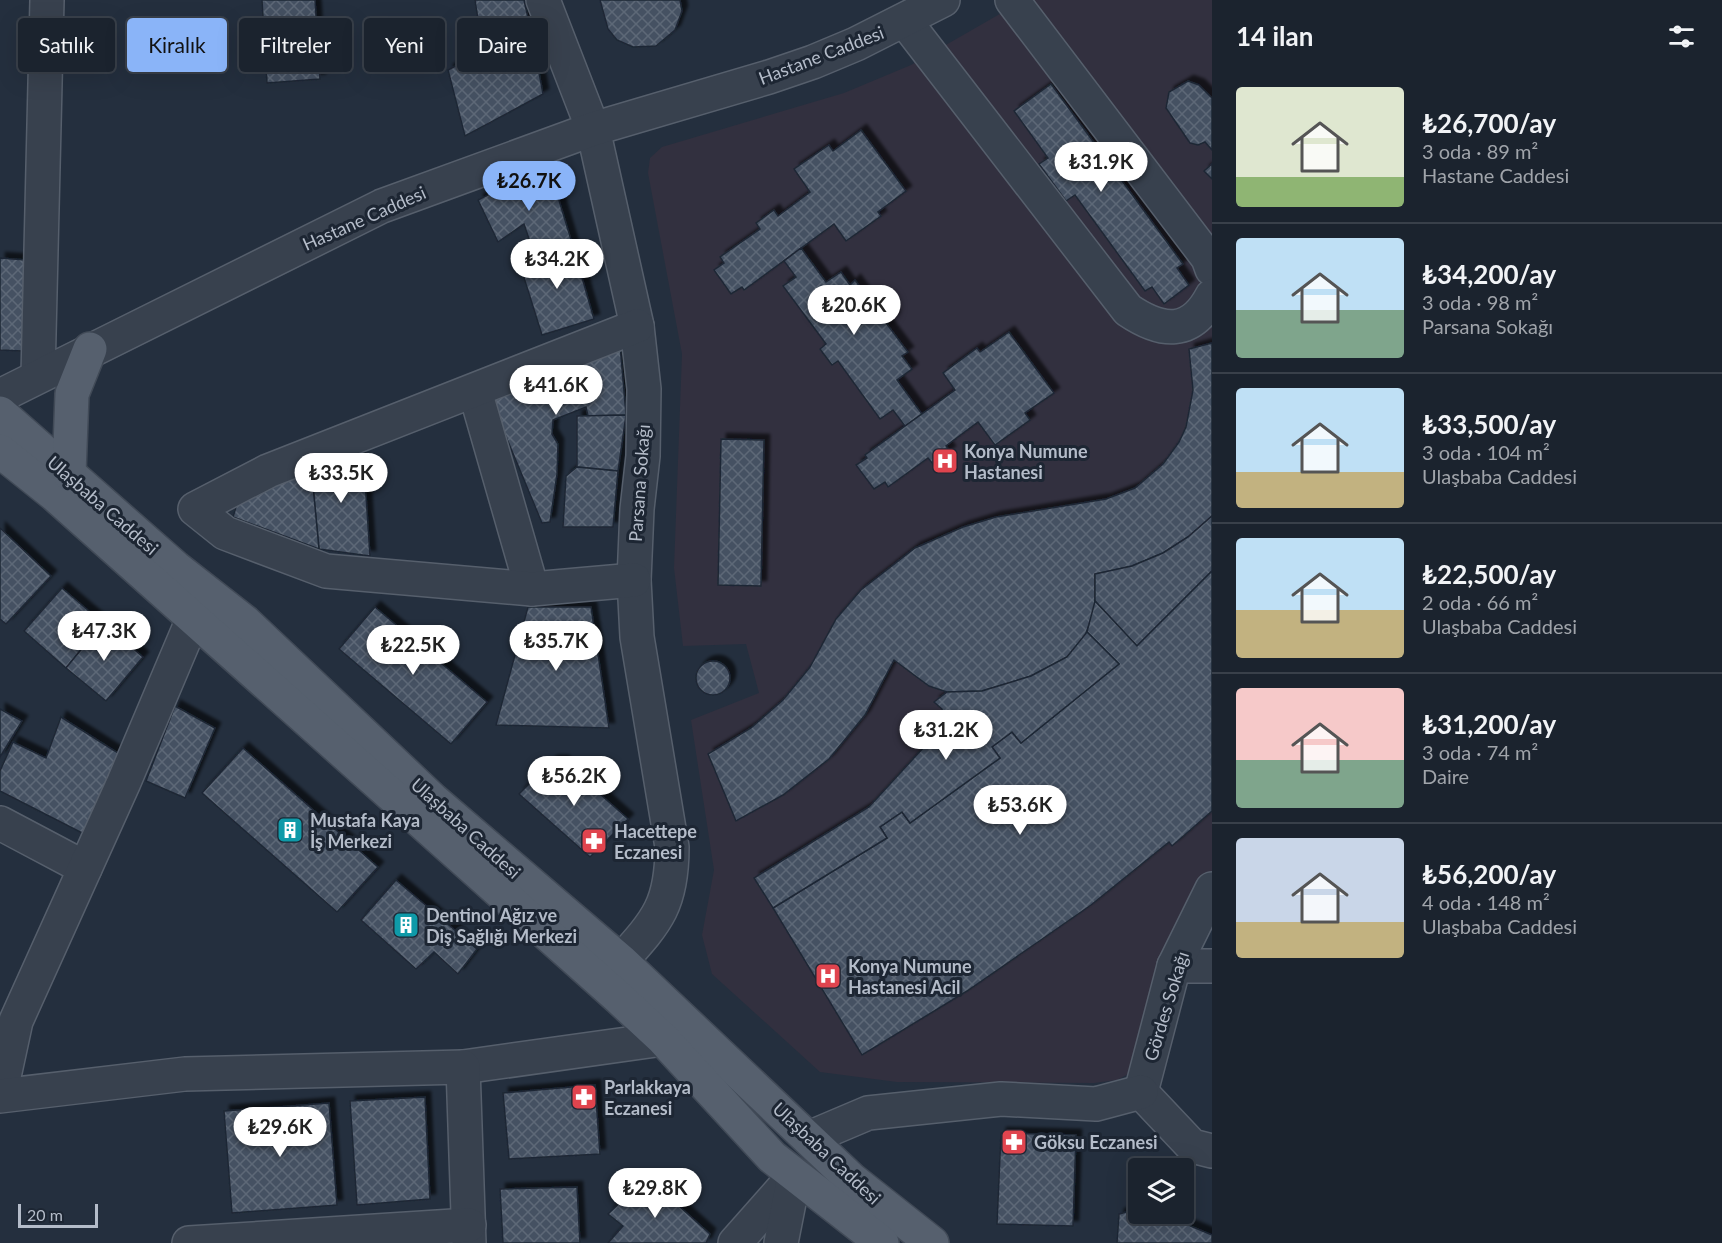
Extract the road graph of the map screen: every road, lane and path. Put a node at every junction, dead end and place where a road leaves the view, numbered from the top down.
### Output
1 (47, 0) edge
2 (543, 0) edge
3 (943, 0) edge
4 (1012, 0) edge
5 (905, 21) junction
6 (593, 129) junction
7 (1212, 268) edge
8 (1212, 296) edge
9 (637, 326) junction
10 (90, 349) junction
11 (38, 376) junction
12 (475, 391) junction
13 (0, 396) edge
14 (0, 413) edge
15 (0, 451) edge
16 (69, 473) junction
17 (634, 580) junction
18 (532, 589) junction
19 (193, 620) junction
20 (0, 823) edge
21 (85, 868) junction
22 (1212, 889) edge
23 (621, 961) junction
24 (1174, 966) junction
25 (1212, 966) edge
26 (663, 1039) junction
27 (463, 1067) junction
28 (1141, 1092) junction
29 (0, 1096) edge
30 (809, 1138) junction
31 (1212, 1151) edge
32 (795, 1175) junction
33 (469, 1234) edge
34 (189, 1243) edge
35 (735, 1243) edge
36 (781, 1243) edge
37 (882, 1243) edge
38 (932, 1243) edge

1 - 11 street
2 - 6 street, Parsana Sokağı
3 - 5 street, Hastane Caddesi
4 - 7 street
5 - 6 street, Hastane Caddesi
5 - 8 street
6 - 9 street, Parsana Sokağı
6 - 10 street, Hastane Caddesi
9 - 12 street
9 - 17 street, Parsana Sokağı
10 - 11 street, Hastane Caddesi
10 - 16 main road
11 - 13 street, Hastane Caddesi
12 - 18 street
12 - 18 street
14 - 16 main road, Ulaşbaba Caddesi
15 - 19 main road, Ulaşbaba Caddesi
16 - 23 main road, Ulaşbaba Caddesi
17 - 18 street
17 - 23 street, Parsana Sokağı
19 - 21 street
19 - 26 main road, Ulaşbaba Caddesi
20 - 21 street
21 - 29 street
22 - 24 street, Gördes Sokağı
23 - 30 main road, Ulaşbaba Caddesi
24 - 25 street
24 - 28 street, Gördes Sokağı
26 - 27 street
26 - 32 main road, Ulaşbaba Caddesi
27 - 29 street
27 - 33 street
28 - 30 street
28 - 31 street
30 - 38 main road, Ulaşbaba Caddesi
32 - 35 street
32 - 36 street
32 - 37 main road, Ulaşbaba Caddesi
33 - 34 street

